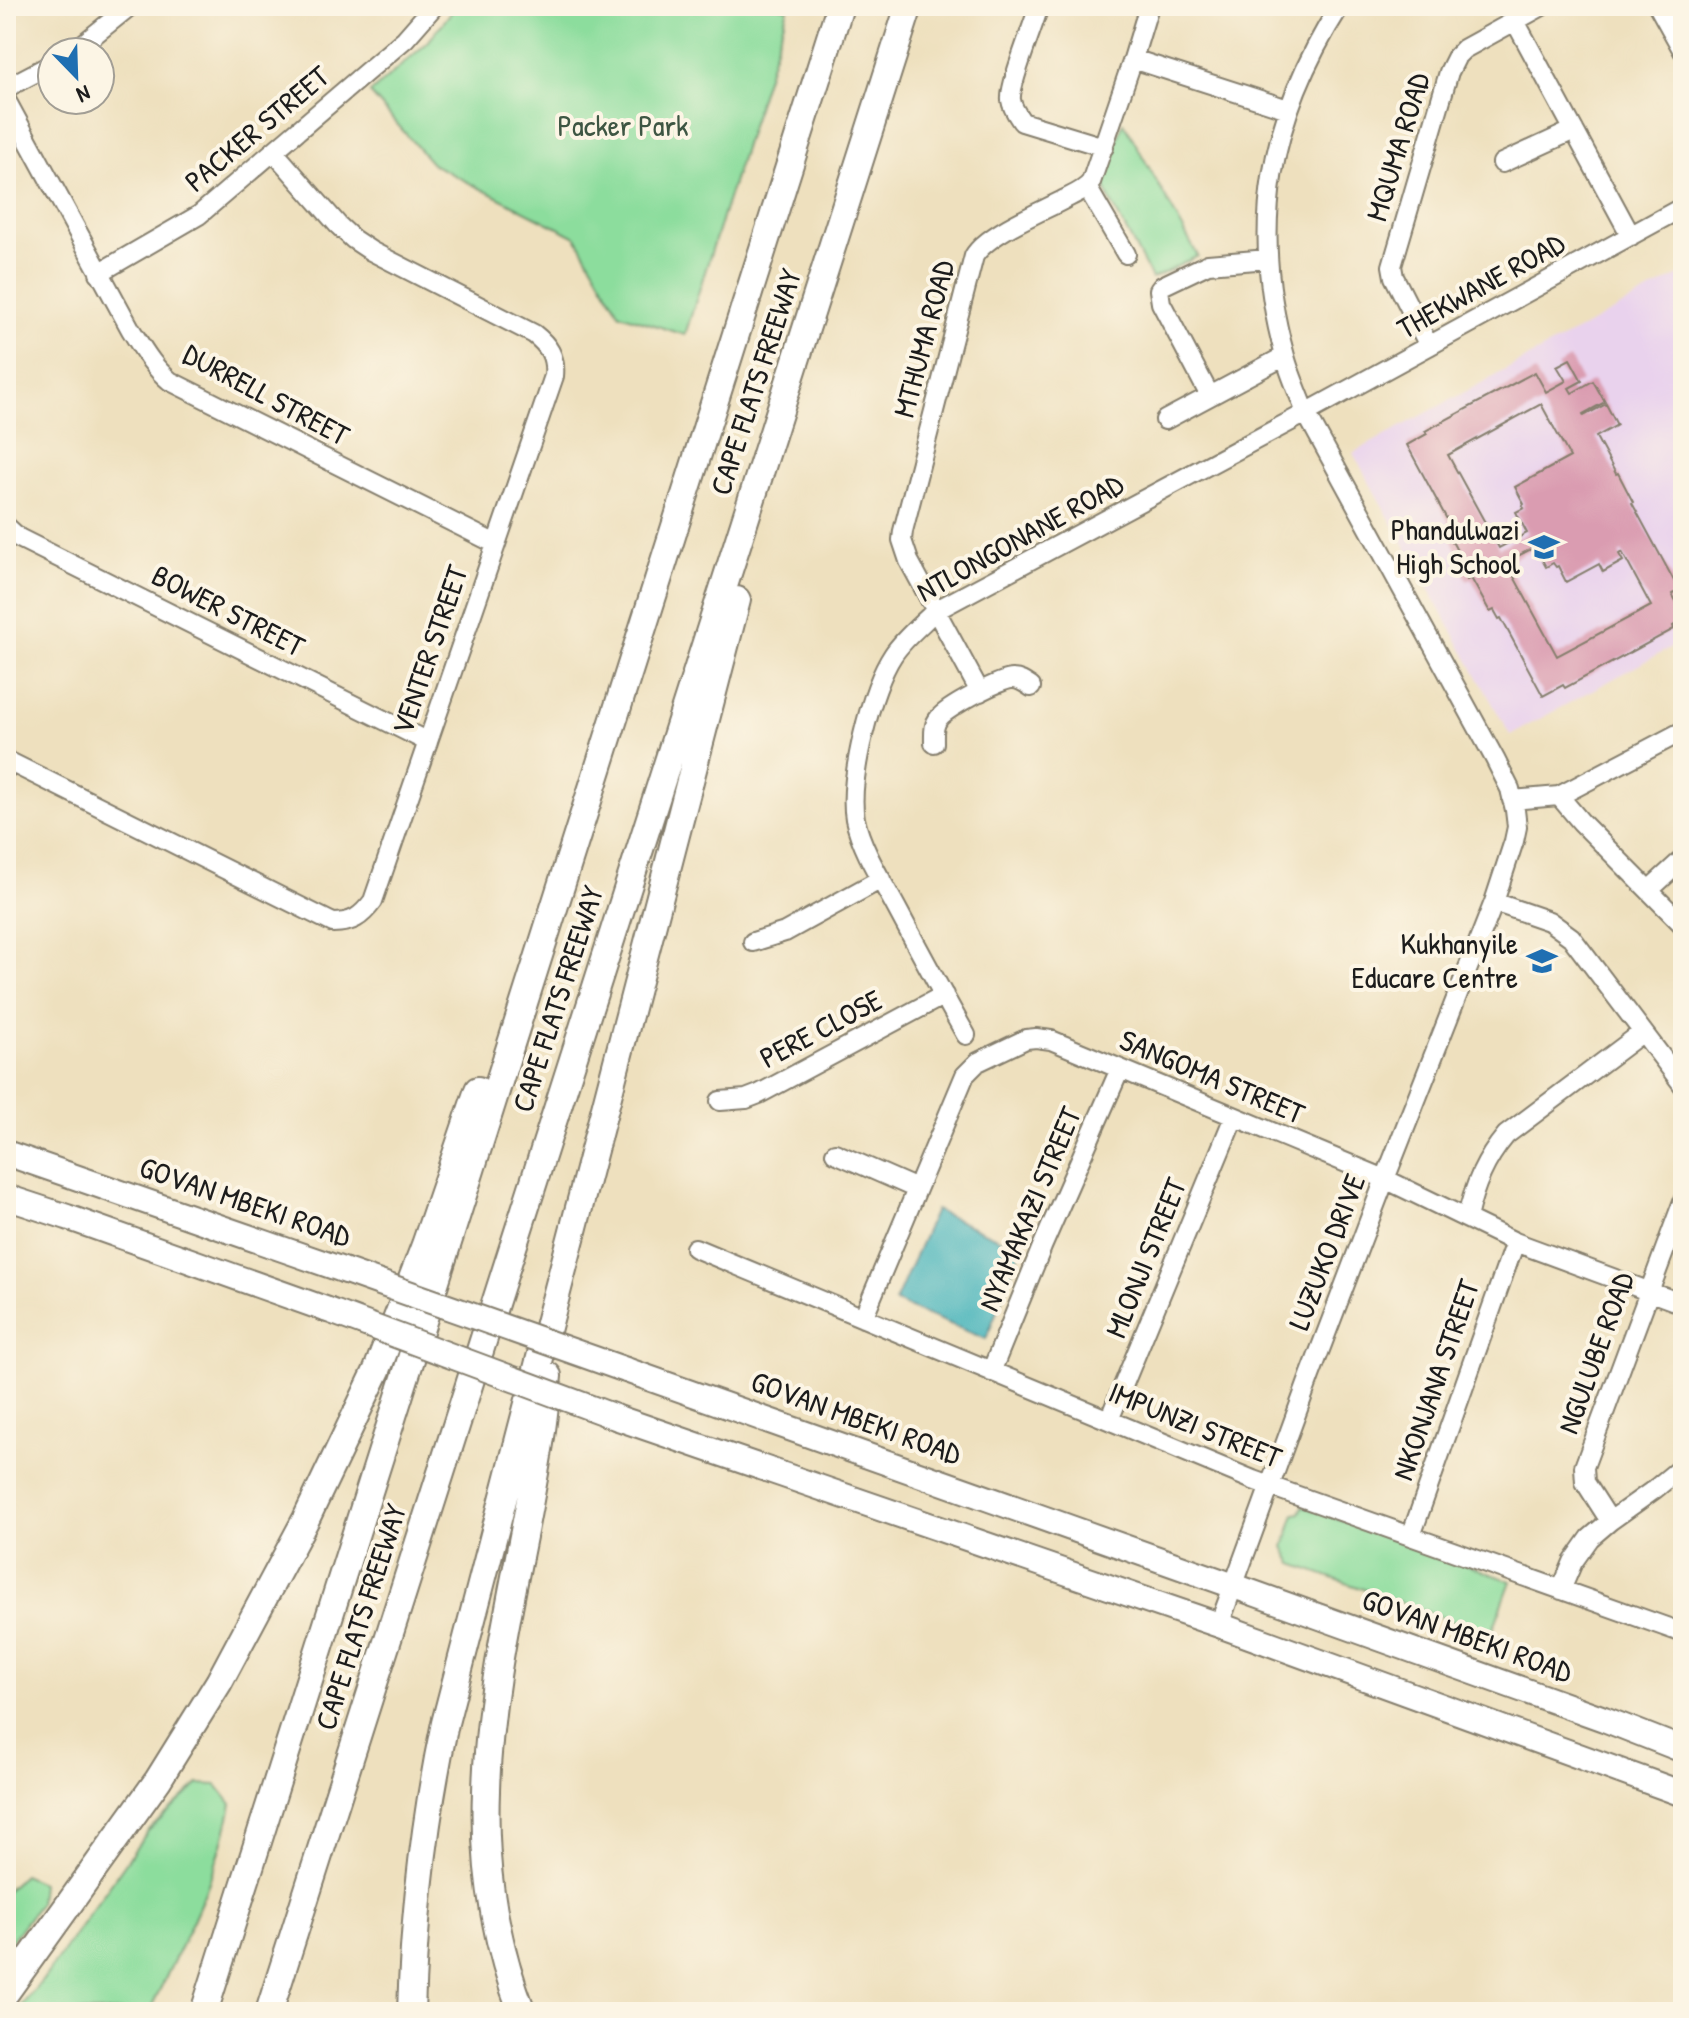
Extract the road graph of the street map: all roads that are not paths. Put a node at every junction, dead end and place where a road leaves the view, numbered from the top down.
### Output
1 (130, 6) edge
2 (434, 6) edge
3 (840, 6) edge
4 (909, 6) edge
5 (1149, 6) edge
6 (1340, 6) edge
7 (1542, 6) edge
8 (1658, 6) edge
9 (1038, 9) dead end
10 (1515, 21) junction
11 (93, 36) edge
12 (1683, 51) edge
13 (1133, 59) junction
14 (36, 72) edge
15 (6, 88) edge
16 (6, 100) edge
17 (1288, 109) junction
18 (1574, 130) junction
19 (1104, 147) junction
20 (274, 152) junction
21 (1502, 163) dead end
22 (1087, 187) junction
23 (1683, 207) edge
24 (1631, 236) junction
25 (1126, 254) dead end
26 (1268, 259) junction
27 (99, 273) junction
28 (1429, 346) junction
29 (1285, 356) junction
30 (1210, 396) junction
31 (1306, 413) junction
32 (1165, 420) dead end
33 (771, 441) junction
34 (6, 526) edge
35 (496, 544) junction
36 (935, 611) junction
37 (1031, 687) dead end
38 (980, 692) junction
39 (1683, 731) edge
40 (428, 742) junction
41 (934, 743) dead end
42 (6, 760) edge
43 (592, 787) junction
44 (1559, 796) junction
45 (1512, 800) junction
46 (1683, 859) edge
47 (881, 879) junction
48 (1649, 890) junction
49 (1494, 902) junction
50 (1683, 925) edge
51 (753, 942) dead end
52 (944, 995) junction
53 (1643, 1032) junction
54 (966, 1035) dead end
55 (1120, 1069) junction
56 (1683, 1085) edge
57 (720, 1101) dead end
58 (1234, 1117) junction
59 (6, 1153) edge
60 (835, 1153) dead end
61 (1385, 1179) junction
62 (917, 1189) junction
63 (6, 1197) edge
64 (1683, 1201) edge
65 (1467, 1218) junction
66 (1515, 1242) junction
67 (695, 1248) dead end
68 (557, 1289) junction
69 (1649, 1291) junction
70 (1683, 1304) edge
71 (863, 1318) junction
72 (991, 1372) junction
73 (1109, 1420) junction
74 (1683, 1466) edge
75 (1270, 1486) junction
76 (1610, 1521) junction
77 (1411, 1536) junction
78 (1234, 1586) junction
79 (1561, 1590) junction
80 (1219, 1625) junction
81 (1682, 1631) edge
82 (1683, 1750) edge
83 (1683, 1794) edge
84 (6, 1992) edge
85 (204, 2012) edge
86 (269, 2012) edge
87 (411, 2012) edge
88 (522, 2012) edge

1 - 11 street
2 - 20 street, PACKER STREET
3 - 43 highway, CAPE FLATS FREEWAY
4 - 33 highway, CAPE FLATS FREEWAY
5 - 13 street
6 - 17 street, LUZUKO DRIVE
7 - 10 street, MQUMA ROAD
8 - 12 street
9 - 19 street
10 - 18 street
10 - 28 street, MQUMA ROAD
13 - 17 street
13 - 19 street
14 - 15 street
16 - 27 street, DURRELL STREET
17 - 26 street, LUZUKO DRIVE
18 - 21 street
18 - 24 street
19 - 22 street
20 - 27 street, PACKER STREET
20 - 35 street, VENTER STREET
22 - 25 street
22 - 36 street, MTHUMA ROAD
23 - 24 street, THEKWANE ROAD
24 - 28 street, THEKWANE ROAD
26 - 29 street, LUZUKO DRIVE
26 - 30 street
27 - 35 street, DURRELL STREET
28 - 31 street, THEKWANE ROAD
29 - 30 street
29 - 31 street, LUZUKO DRIVE
30 - 32 street
31 - 36 street, NTLONGONANE ROAD
31 - 45 street, LUZUKO DRIVE
33 - 68 highway
33 - 86 highway, CAPE FLATS FREEWAY
34 - 40 street, BOWER STREET
35 - 40 street, VENTER STREET
36 - 38 street, MTHUMA ROAD
36 - 47 street, NTLONGONANE ROAD
37 - 38 street
38 - 41 street
39 - 44 street
40 - 42 street, VENTER STREET
43 - 84 highway
43 - 85 highway, CAPE FLATS FREEWAY
44 - 45 street
44 - 48 street
45 - 49 street, LUZUKO DRIVE
46 - 48 street
47 - 51 street
47 - 52 street, NTLONGONANE ROAD
48 - 50 street
49 - 53 street
49 - 61 street, LUZUKO DRIVE
52 - 54 street, NTLONGONANE ROAD
52 - 57 street, PERE CLOSE
53 - 56 street
53 - 65 street
55 - 58 street, SANGOMA STREET
55 - 62 street, SANGOMA STREET
55 - 72 street, NYAMAKAZI STREET
58 - 61 street, SANGOMA STREET
58 - 73 street, MLONJI STREET
59 - 78 main road, GOVAN MBEKI ROAD, bridge
60 - 62 street
61 - 65 street, SANGOMA STREET
61 - 75 street, LUZUKO DRIVE
62 - 71 street, SANGOMA STREET
63 - 80 main road, bridge
64 - 69 street, NGULUBE ROAD
65 - 66 street, SANGOMA STREET
66 - 69 street, SANGOMA STREET
66 - 77 street, NKONJANA STREET
67 - 71 street, IMPUNZI STREET
68 - 87 highway
68 - 88 highway
69 - 70 street, SANGOMA STREET
69 - 76 street, NGULUBE ROAD
71 - 72 street, IMPUNZI STREET
72 - 73 street, IMPUNZI STREET
73 - 75 street, IMPUNZI STREET
74 - 76 street
75 - 77 street, IMPUNZI STREET
75 - 78 street, LUZUKO DRIVE
76 - 79 street
77 - 79 street, IMPUNZI STREET
78 - 80 street, LUZUKO DRIVE
78 - 82 main road, GOVAN MBEKI ROAD
79 - 81 street, IMPUNZI STREET
80 - 83 main road

